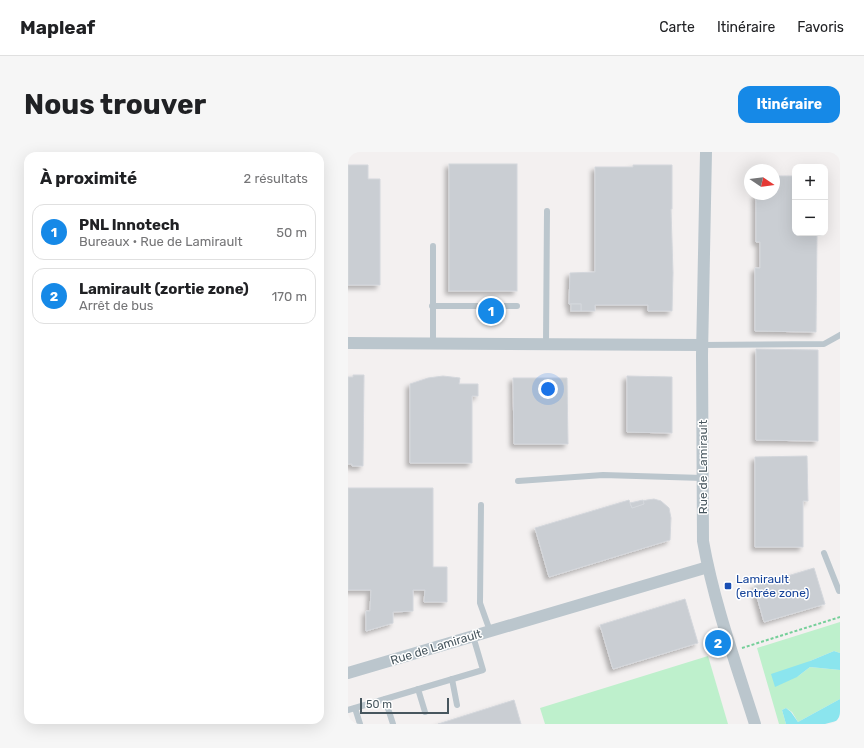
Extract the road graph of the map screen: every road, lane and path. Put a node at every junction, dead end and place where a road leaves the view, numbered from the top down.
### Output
1 (706, 152) edge
2 (547, 211) dead end
3 (433, 246) dead end
4 (432, 306) junction
5 (517, 306) dead end
6 (840, 335) edge
7 (348, 343) edge
8 (433, 344) junction
9 (546, 344) junction
10 (702, 345) junction
11 (703, 478) junction
12 (518, 481) dead end
13 (481, 505) dead end
14 (824, 553) dead end
15 (708, 566) junction
16 (839, 591) edge
17 (840, 617) edge
18 (490, 631) junction
19 (473, 636) junction
20 (732, 651) junction
21 (348, 674) edge
22 (452, 679) junction
23 (418, 689) junction
24 (385, 699) junction
25 (458, 705) dead end
26 (355, 708) junction
27 (348, 710) edge
28 (424, 712) dead end
29 (360, 724) edge
30 (393, 724) edge
31 (755, 724) edge

1 - 10 street, Rue de Lamirault
2 - 9 lane
3 - 4 lane
4 - 5 lane
4 - 8 lane
6 - 10 lane
7 - 8 street
8 - 9 street
9 - 10 street
10 - 11 street, Rue de Lamirault
11 - 12 lane
11 - 15 street, Rue de Lamirault
13 - 18 lane
14 - 16 lane
15 - 18 street, Rue de Lamirault
15 - 20 street
17 - 20 path
18 - 19 street, Rue de Lamirault
19 - 21 street, Rue de Lamirault
19 - 22 lane
20 - 31 street
22 - 23 lane
22 - 25 lane
23 - 24 lane
23 - 28 lane
24 - 26 lane
24 - 30 lane
26 - 27 lane
26 - 29 lane

